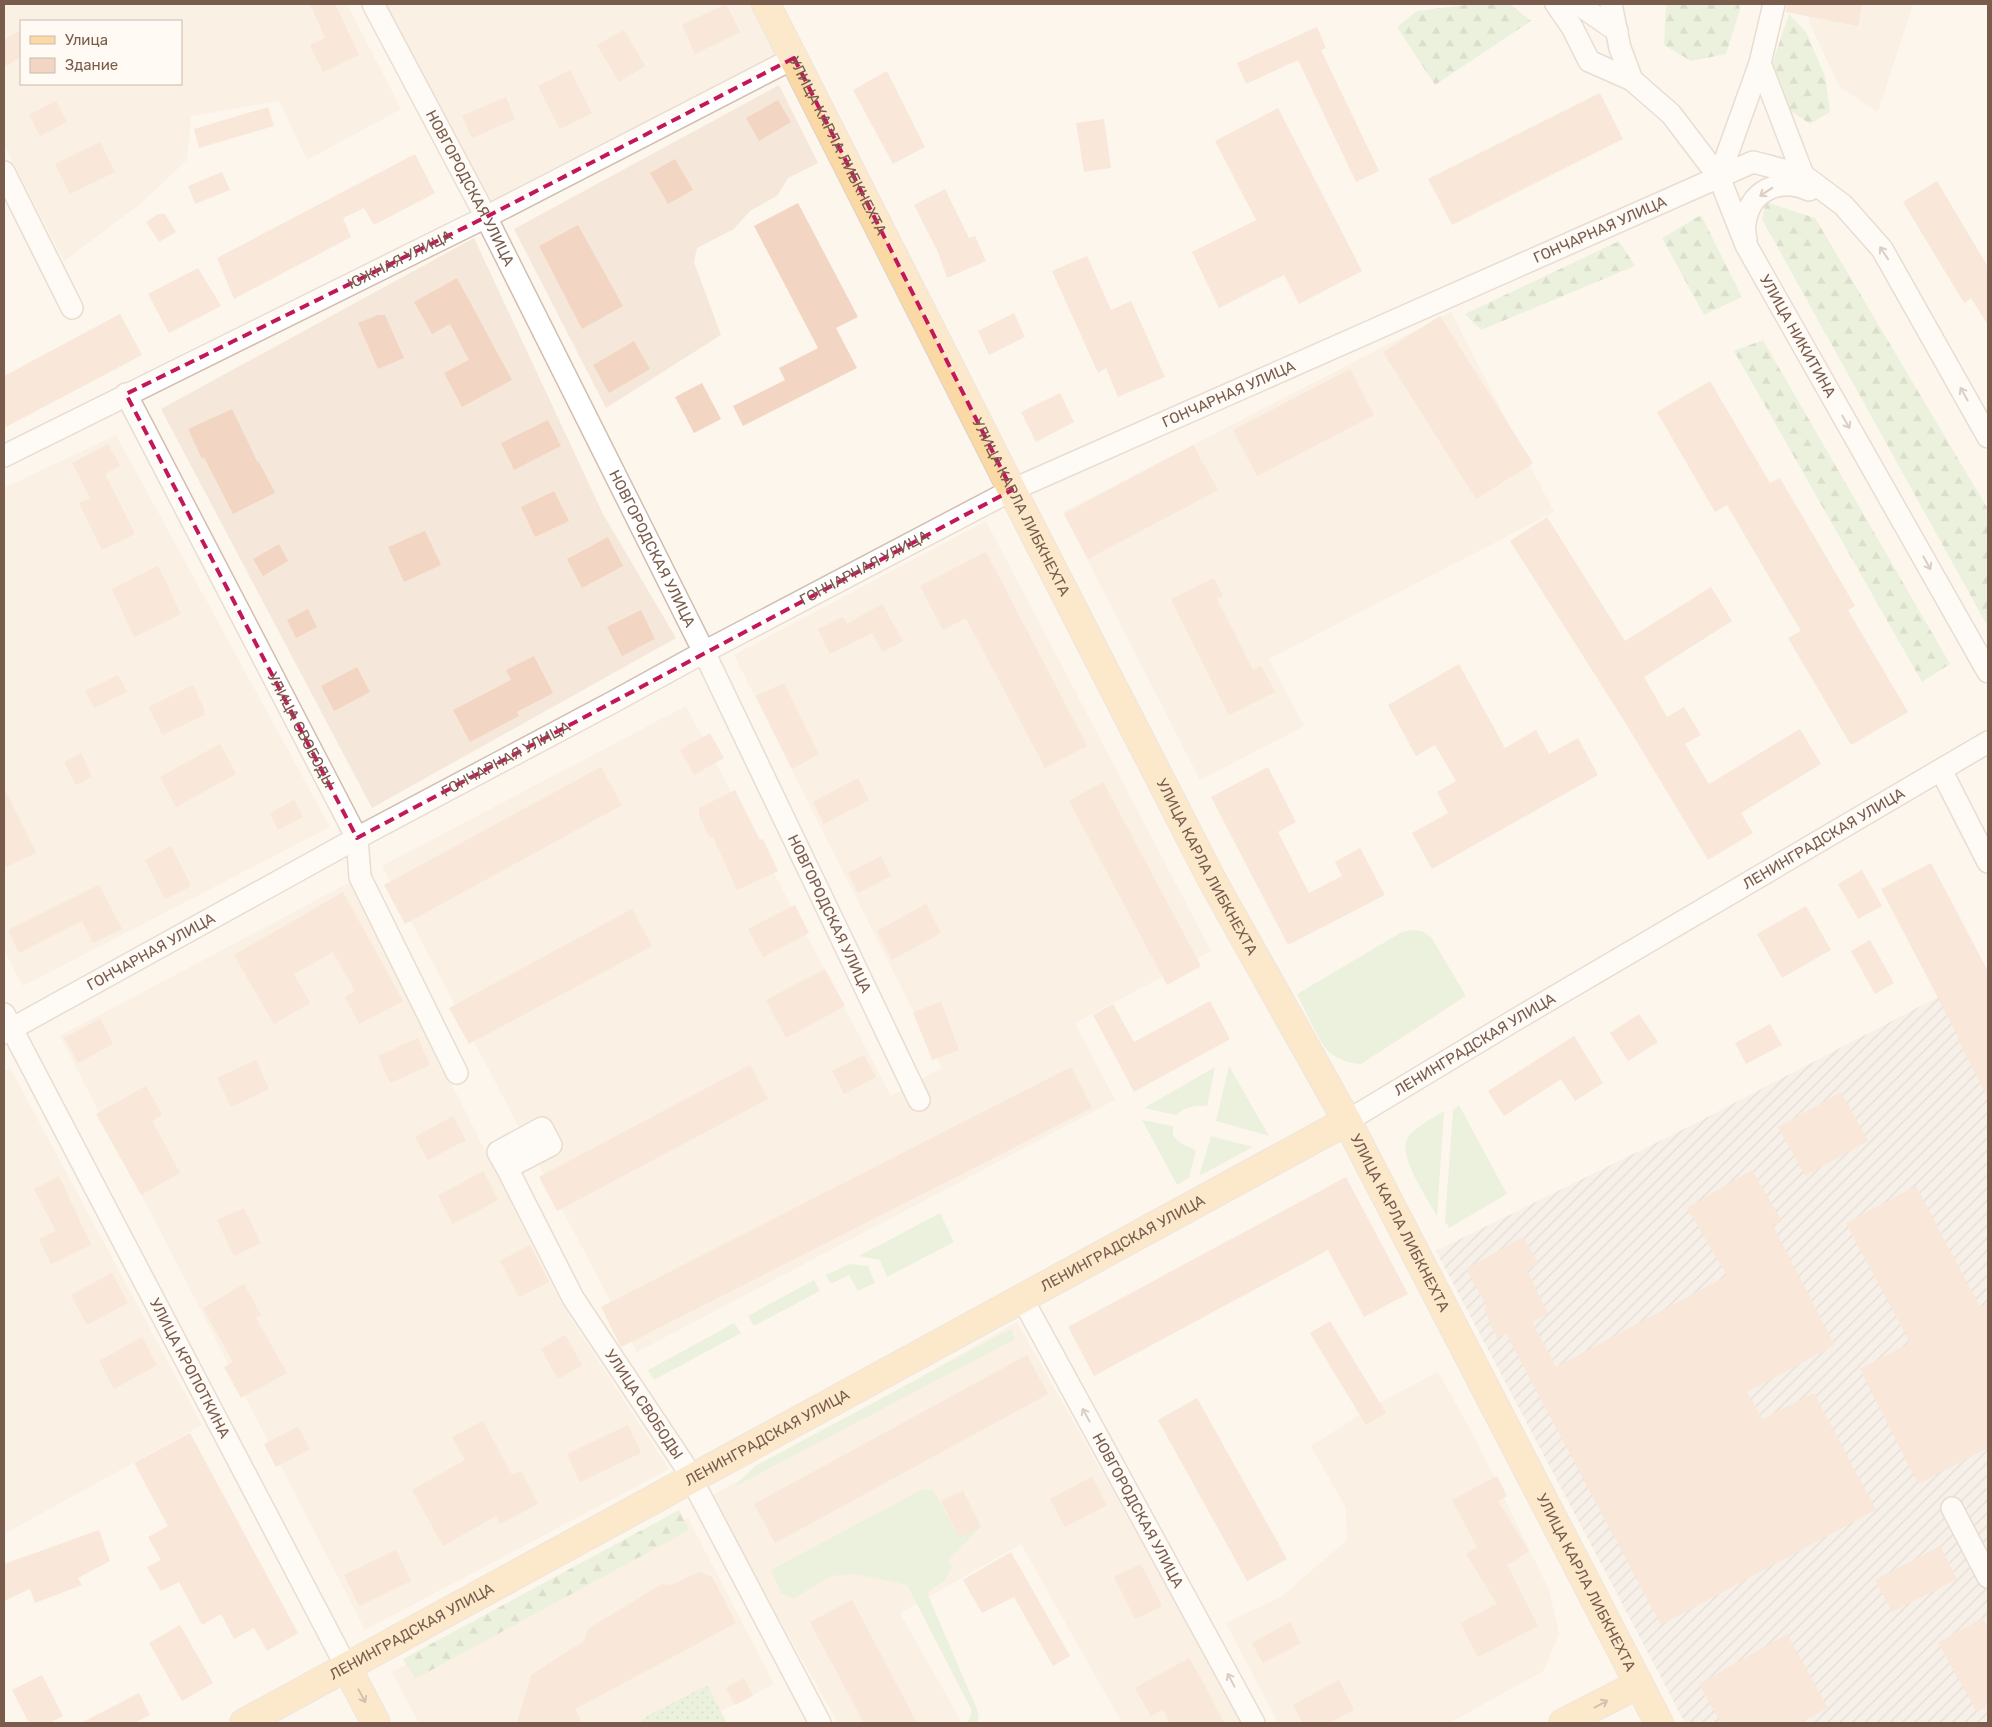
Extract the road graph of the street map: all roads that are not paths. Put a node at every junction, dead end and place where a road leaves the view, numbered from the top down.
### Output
1 (373, 4) edge
2 (766, 4) edge
3 (1556, 4) edge
4 (1578, 4) edge
5 (1611, 4) edge
6 (1774, 4) edge
7 (1617, 31) junction
8 (794, 58) junction
9 (1760, 63) junction
10 (1632, 80) junction
11 (4, 172) edge
12 (1803, 175) junction
13 (1719, 177) junction
14 (1843, 206) junction
15 (486, 217) junction
16 (1746, 245) junction
17 (72, 308) dead end
18 (126, 394) junction
19 (1988, 437) edge
20 (4, 456) edge
21 (1012, 490) junction
22 (704, 652) junction
23 (1988, 672) edge
24 (1988, 742) edge
25 (1941, 770) junction
26 (357, 838) junction
27 (1988, 862) edge
28 (6, 1025) edge
29 (457, 1073) dead end
30 (919, 1100) dead end
31 (1347, 1121) junction
32 (507, 1168) dead end
33 (1022, 1298) junction
34 (692, 1478) junction
35 (1952, 1508) dead end
36 (1988, 1577) edge
37 (347, 1668) junction
38 (1639, 1684) junction
39 (244, 1723) edge
40 (376, 1723) edge
41 (820, 1723) edge
42 (1254, 1723) edge
43 (1563, 1723) edge
44 (1659, 1723) edge

1 - 15 street, НОВГОРОДСКАЯ УЛИЦА
2 - 8 main road, УЛИЦА КАРЛА ЛИБКНЕХТА
3 - 10 street
4 - 7 street
5 - 7 street, УЛИЦА НИКИТИНА
6 - 9 street
7 - 10 street, УЛИЦА НИКИТИНА
8 - 15 street, ЮЖНАЯ УЛИЦА
8 - 21 main road, УЛИЦА КАРЛА ЛИБКНЕХТА
9 - 12 street
9 - 13 street
10 - 13 street, УЛИЦА НИКИТИНА
11 - 17 street
12 - 13 street, ГОНЧАРНАЯ УЛИЦА
12 - 14 street
13 - 16 street, УЛИЦА НИКИТИНА
13 - 21 street, ГОНЧАРНАЯ УЛИЦА
14 -> 16 street
19 -> 14 street
15 - 18 street, ЮЖНАЯ УЛИЦА
15 - 22 street, НОВГОРОДСКАЯ УЛИЦА
16 -> 23 street, УЛИЦА НИКИТИНА
18 - 20 street, ЮЖНАЯ УЛИЦА
18 - 26 street, УЛИЦА СВОБОДЫ
21 - 22 street, ГОНЧАРНАЯ УЛИЦА
21 - 31 main road, УЛИЦА КАРЛА ЛИБКНЕХТА
22 - 26 street, ГОНЧАРНАЯ УЛИЦА
22 - 30 street, НОВГОРОДСКАЯ УЛИЦА
24 - 25 street, ЛЕНИНГРАДСКАЯ УЛИЦА
25 - 27 street
25 - 31 street, ЛЕНИНГРАДСКАЯ УЛИЦА
26 - 28 street, ГОНЧАРНАЯ УЛИЦА
26 - 29 street, УЛИЦА СВОБОДЫ
28 - 37 street, УЛИЦА КРОПОТКИНА
31 - 33 main road, ЛЕНИНГРАДСКАЯ УЛИЦА
31 - 38 main road, УЛИЦА КАРЛА ЛИБКНЕХТА
32 - 34 street, УЛИЦА СВОБОДЫ
33 - 34 main road, ЛЕНИНГРАДСКАЯ УЛИЦА
42 -> 33 street, НОВГОРОДСКАЯ УЛИЦА
34 - 37 main road, ЛЕНИНГРАДСКАЯ УЛИЦА
34 - 41 street, УЛИЦА СВОБОДЫ
35 - 36 street
37 - 39 main road, ЛЕНИНГРАДСКАЯ УЛИЦА
37 -> 40 main road, УЛИЦА КРОПОТКИНА
43 -> 38 main road
38 - 44 main road, УЛИЦА КАРЛА ЛИБКНЕХТА

